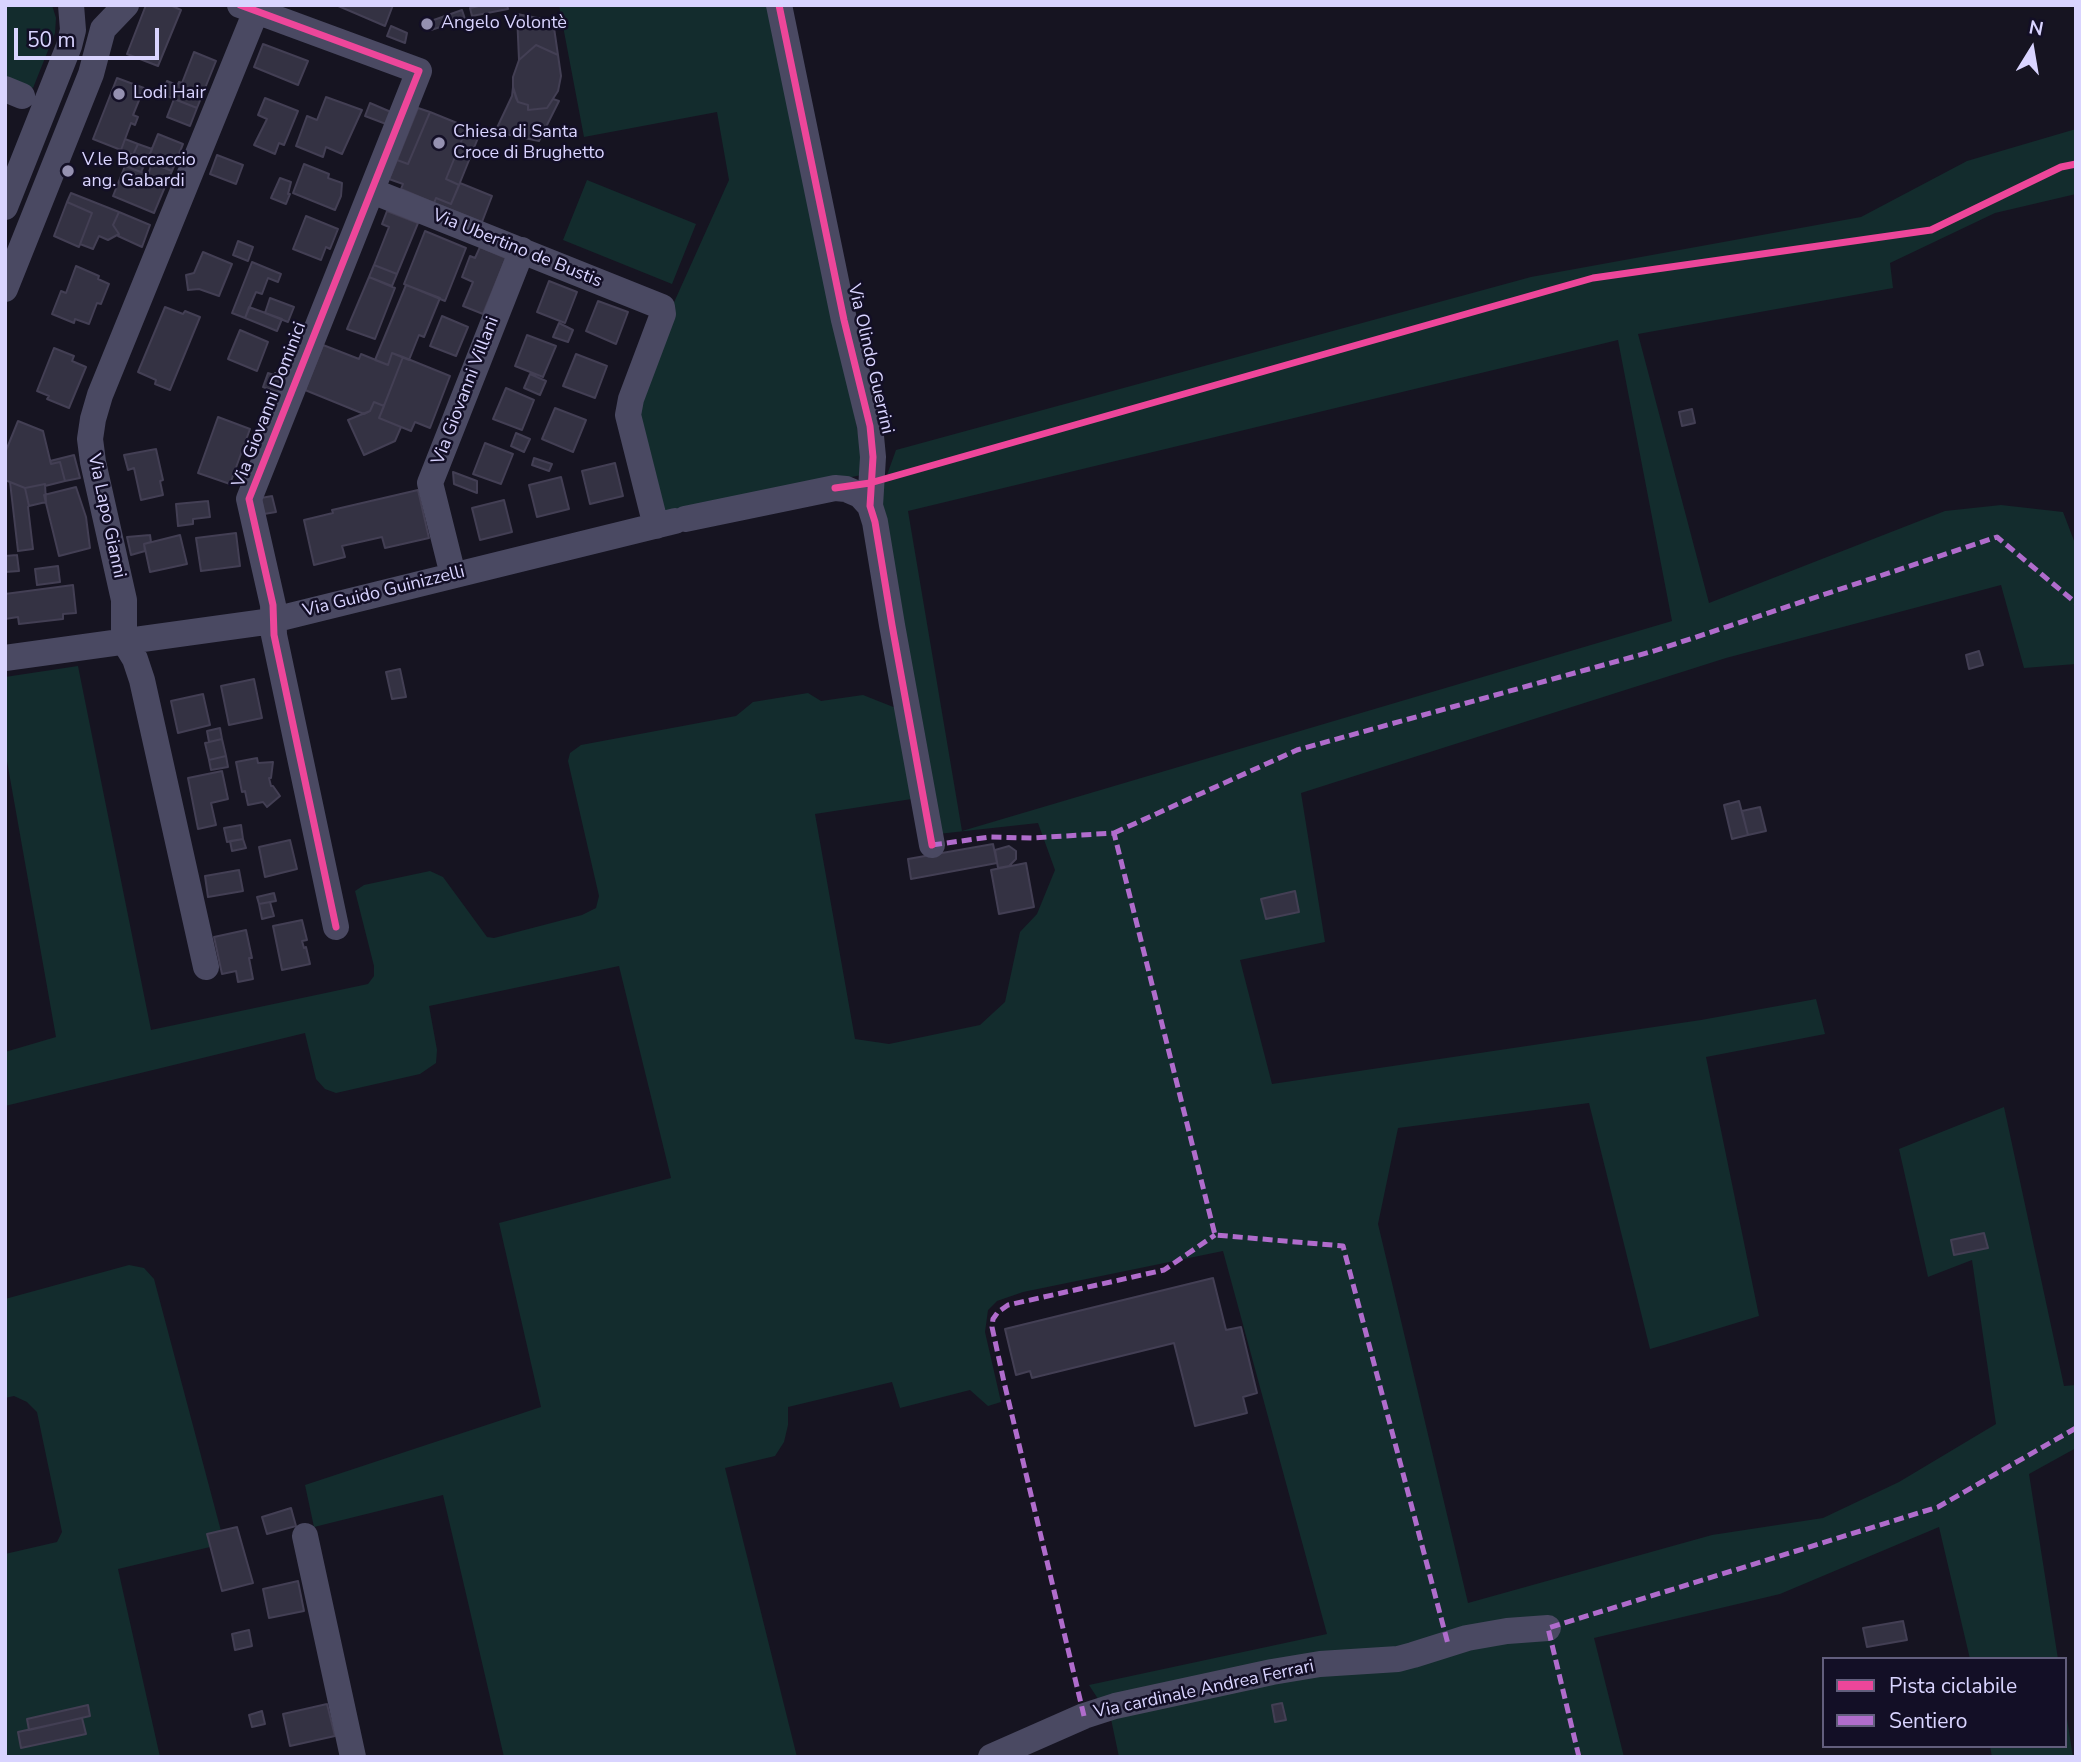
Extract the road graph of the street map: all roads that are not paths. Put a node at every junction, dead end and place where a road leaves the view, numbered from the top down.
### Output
1 (71, 5) edge
2 (779, 5) edge
3 (255, 7) edge
4 (121, 11) edge
5 (372, 191) junction
6 (5, 207) edge
7 (522, 250) junction
8 (5, 289) edge
9 (870, 506) junction
10 (672, 522) junction
11 (453, 575) junction
12 (273, 619) junction
13 (124, 641) junction
14 (5, 658) edge
15 (932, 845) dead end
16 (336, 927) dead end
17 (206, 967) dead end
18 (305, 1536) dead end
19 (1548, 1628) dead end
20 (353, 1757) edge
21 (991, 1757) edge

1 - 4 street
1 - 6 street
2 - 9 street, Via Olindo Guerrini
3 - 5 street, Via Giovanni Dominici
3 - 13 street, Via Lapo Gianni
4 - 8 street
5 - 7 street, Via Ubertino de Bustis
5 - 12 street, Via Giovanni Dominici
7 - 10 street, Via Ubertino de Bustis
7 - 11 street, Via Giovanni Villani
9 - 10 street, Via Guido Guinizzelli
9 - 15 street, Via Olindo Guerrini
10 - 11 street, Via Guido Guinizzelli
11 - 12 street, Via Guido Guinizzelli
12 - 13 street, Via Guido Guinizzelli
12 - 16 street, Via Giovanni Dominici
13 - 14 street, Via Guido Guinizzelli
13 - 17 street, Via Lapo Gianni
18 - 20 street
19 - 21 street, Via cardinale Andrea Ferrari

